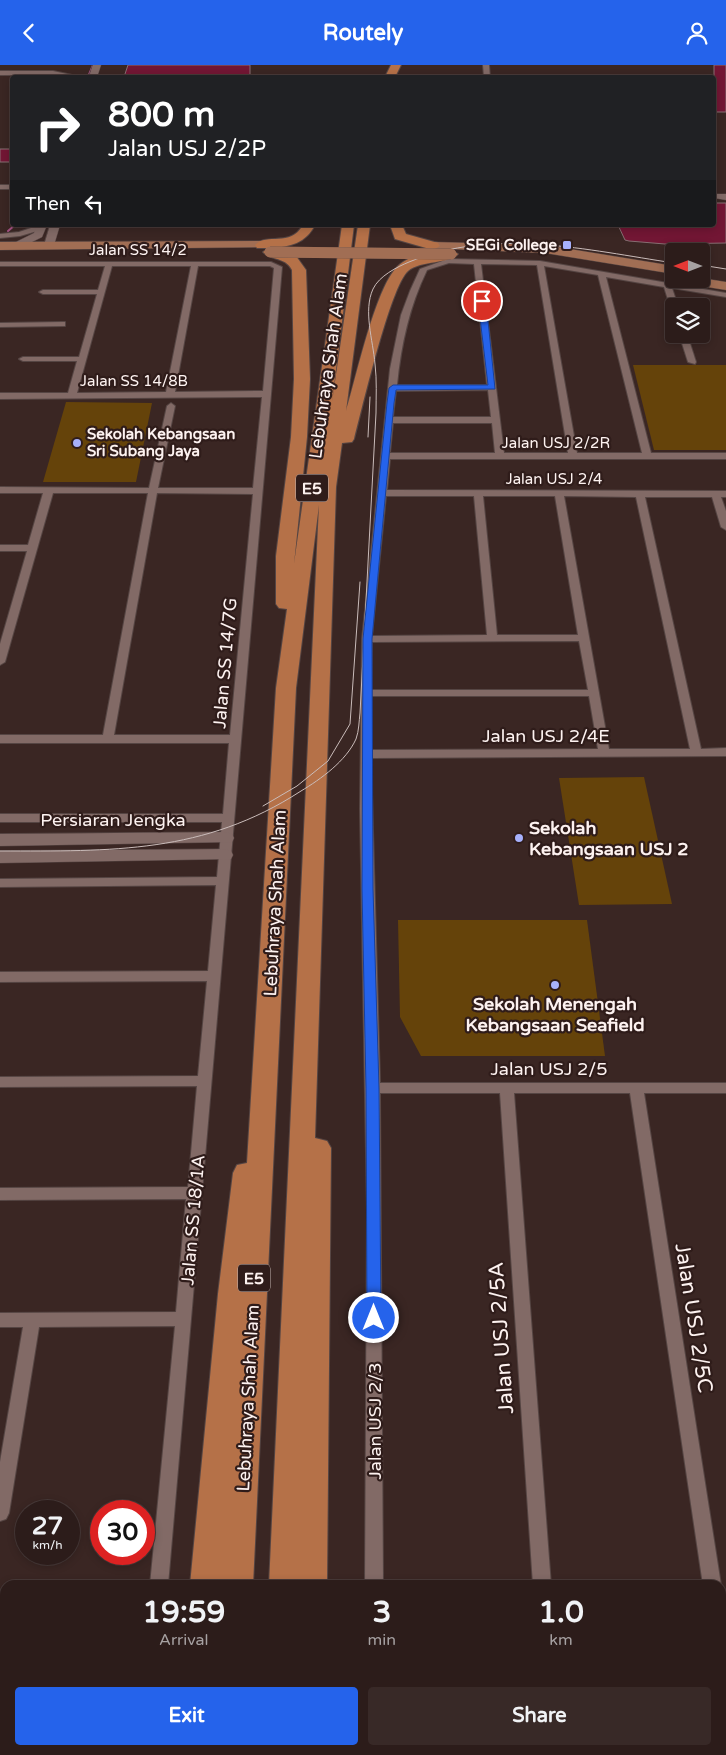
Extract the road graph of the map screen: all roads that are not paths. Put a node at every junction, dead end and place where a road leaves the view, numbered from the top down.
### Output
1 (0, 73) edge
2 (69, 75) edge
3 (39, 227) edge
4 (42, 227) edge
5 (54, 227) edge
6 (307, 227) edge
7 (348, 227) edge
8 (364, 227) edge
9 (397, 227) edge
10 (1, 239) edge
11 (18, 245) junction
12 (49, 245) junction
13 (433, 246) junction
14 (269, 247) junction
15 (0, 251) edge
16 (451, 253) junction
17 (477, 261) junction
18 (540, 263) junction
19 (0, 264) edge
20 (109, 264) junction
21 (195, 264) junction
22 (665, 269) edge
23 (601, 272) junction
24 (710, 275) edge
25 (726, 278) edge
26 (278, 280) joint
27 (665, 280) edge
28 (665, 280) edge
29 (710, 283) edge
30 (726, 286) edge
31 (698, 288) edge
32 (43, 292) dead end
33 (101, 292) junction
34 (726, 295) edge
35 (62, 324) dead end
36 (0, 325) edge
37 (686, 343) edge
38 (23, 359) dead end
39 (82, 359) junction
40 (692, 362) dead end
41 (492, 387) junction
42 (393, 388) junction
43 (268, 394) junction
44 (72, 395) junction
45 (170, 395) junction
46 (0, 396) edge
47 (171, 406) dead end
48 (390, 420) junction
49 (496, 420) junction
50 (386, 456) junction
51 (500, 456) junction
52 (574, 456) junction
53 (647, 456) junction
54 (726, 456) edge
55 (328, 487) junction
56 (50, 489) junction
57 (0, 490) edge
58 (153, 490) junction
59 (259, 491) junction
60 (382, 493) junction
61 (478, 494) junction
62 (559, 494) junction
63 (640, 494) junction
64 (721, 494) edge
65 (726, 527) edge
66 (0, 548) edge
67 (31, 548) junction
68 (584, 637) junction
69 (492, 638) junction
70 (367, 639) junction
71 (0, 662) edge
72 (286, 688) junction
73 (367, 693) junction
74 (593, 693) junction
75 (0, 739) edge
76 (108, 739) junction
77 (235, 739) junction
78 (696, 752) junction
79 (726, 752) edge
80 (604, 753) junction
81 (367, 754) junction
82 (0, 817) edge
83 (228, 818) junction
84 (0, 840) edge
85 (225, 846) junction
86 (201, 847) junction
87 (0, 857) edge
88 (224, 881) junction
89 (0, 883) edge
90 (271, 971) junction
91 (310, 975) junction
92 (214, 976) junction
93 (0, 977) edge
94 (205, 1081) junction
95 (0, 1082) edge
96 (373, 1088) junction
97 (507, 1088) junction
98 (636, 1088) junction
99 (726, 1088) edge
100 (195, 1193) junction
101 (0, 1194) edge
102 (32, 1319) junction
103 (184, 1319) junction
104 (0, 1320) edge
105 (0, 1513) edge
106 (159, 1580) edge
107 (206, 1580) edge
108 (237, 1580) edge
109 (285, 1580) edge
110 (311, 1580) edge
111 (374, 1580) edge
112 (542, 1580) edge
113 (711, 1580) edge
114 (374, 1755) edge
115 (546, 1755) edge

1 - 2 street
3 - 10 street
4 - 11 main road
5 - 12 main road
6 - 14 highway
7 - 72 highway, Lebuhraya Shah Alam / E5
8 - 55 highway, Lebuhraya Shah Alam / E5
9 - 13 highway
10 - 11 main road
11 - 12 main road
12 - 14 main road
13 - 14 main road
13 - 22 main road
14 - 15 main road
14 - 16 main road, bridge
14 - 72 highway
16 - 27 main road
16 - 55 highway
17 - 18 street
17 - 41 street
17 - 42 street, Jalan USJ 2/3
18 - 23 street
18 - 52 street
19 - 20 street, Jalan SS 14/2
20 - 21 street, Jalan SS 14/2
20 - 33 street
21 - 26 street, Jalan SS 14/2
21 - 45 street
23 - 28 street
23 - 53 street
24 - 25 main road
26 - 43 street, Jalan SS 14/7G
29 - 30 main road
31 - 34 street
32 - 33 street
33 - 39 street
35 - 36 street
37 - 40 street
38 - 39 street
39 - 44 street
41 - 42 street
41 - 49 street
42 - 48 street, Jalan USJ 2/3
43 - 45 street, Jalan SS 14/8B
43 - 59 street, Jalan SS 14/7G
44 - 45 street, Jalan SS 14/8B
44 - 46 street, Jalan SS 14/8B
47 - 58 street
48 - 49 street
48 - 50 street, Jalan USJ 2/3
49 - 51 street
50 - 51 street, Jalan USJ 2/2R
50 - 60 street, Jalan USJ 2/3
51 - 52 street, Jalan USJ 2/2R
52 - 53 street, Jalan USJ 2/2R
53 - 54 street, Jalan USJ 2/2R
55 - 91 highway, Lebuhraya Shah Alam / E5
56 - 57 street
56 - 58 street
56 - 67 street
58 - 59 street
58 - 76 street
59 - 77 street, Jalan SS 14/7G
60 - 61 street, Jalan USJ 2/4
60 - 70 street, Jalan USJ 2/3
61 - 62 street, Jalan USJ 2/4
61 - 69 street
62 - 63 street, Jalan USJ 2/4
62 - 68 street
63 - 64 street, Jalan USJ 2/4
63 - 78 street
64 - 65 street
66 - 67 street
67 - 71 street
68 - 69 street
68 - 74 street
69 - 70 street
70 - 73 street, Jalan USJ 2/3
72 - 90 highway, Lebuhraya Shah Alam / E5
73 - 74 street
73 - 81 street, Jalan USJ 2/3
74 - 80 street
75 - 76 street
76 - 77 street
77 - 83 street, Jalan SS 14/7G
78 - 79 street, Jalan USJ 2/4E
78 - 80 street, Jalan USJ 2/4E
80 - 81 street, Jalan USJ 2/4E
81 - 96 street, Jalan USJ 2/3
82 - 83 street
83 - 85 street, Jalan SS 14/7G
84 - 86 main road, Persiaran Jengka
85 - 86 main road, Persiaran Jengka
85 - 88 street, Jalan SS 18/1A
86 - 87 main road, Persiaran Jengka
88 - 89 street
88 - 92 street, Jalan SS 18/1A
90 - 107 highway
90 - 108 highway, Lebuhraya Shah Alam / E5
91 - 109 highway, Lebuhraya Shah Alam / E5
91 - 110 highway
92 - 93 street
92 - 94 street, Jalan SS 18/1A
94 - 95 street
94 - 100 street, Jalan SS 18/1A
96 - 97 street, Jalan USJ 2/5
96 - 111 street, Jalan USJ 2/3
97 - 98 street, Jalan USJ 2/5
97 - 112 street, Jalan USJ 2/5A
98 - 99 street, Jalan USJ 2/5
98 - 113 street, Jalan USJ 2/5C
100 - 101 street
100 - 103 street, Jalan SS 18/1A
102 - 103 street
102 - 104 street
102 - 105 street
103 - 106 street, Jalan SS 18/1A
114 - 115 street

